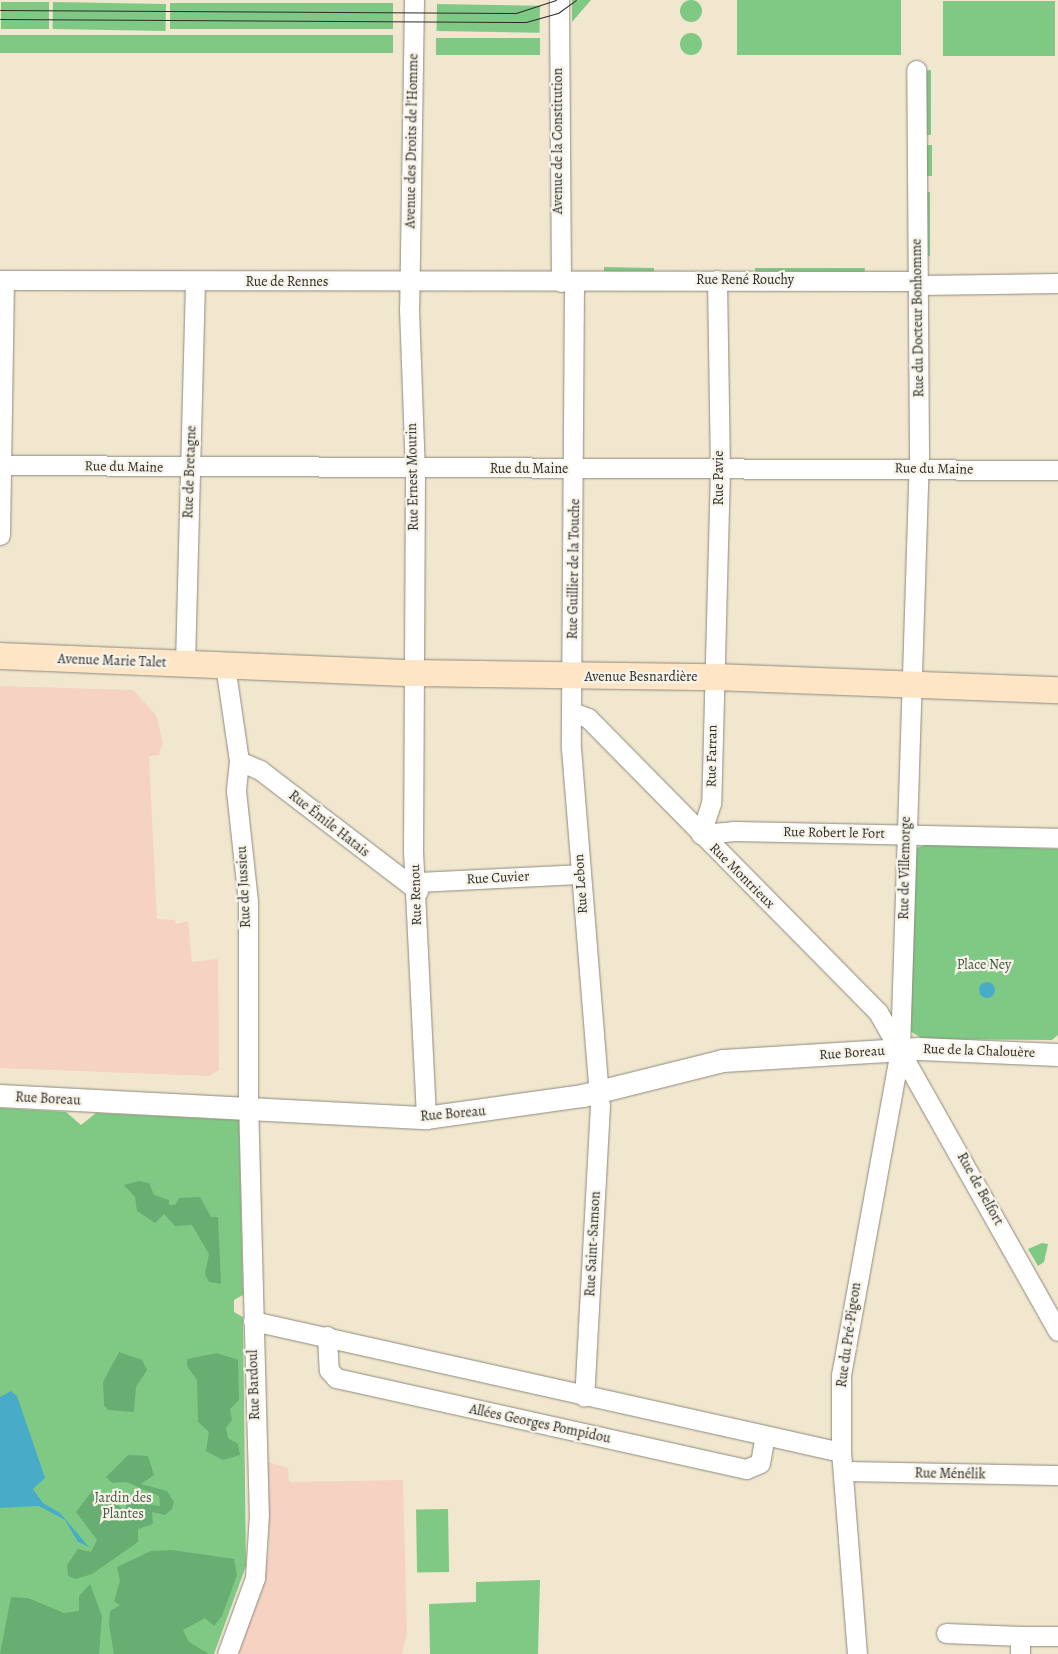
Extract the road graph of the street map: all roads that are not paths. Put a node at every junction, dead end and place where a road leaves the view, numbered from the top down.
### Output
1 (414, 0) edge
2 (559, 0) edge
3 (916, 70) dead end
4 (2, 280) edge
5 (717, 280) junction
6 (195, 281) junction
7 (411, 282) junction
8 (567, 282) junction
9 (919, 283) junction
10 (1058, 283) edge
11 (1, 465) edge
12 (189, 468) junction
13 (414, 468) junction
14 (575, 469) junction
15 (720, 469) junction
16 (915, 469) junction
17 (1058, 470) edge
18 (0, 535) edge
19 (0, 656) edge
20 (185, 663) junction
21 (225, 665) junction
22 (412, 673) junction
23 (572, 676) junction
24 (715, 677) junction
25 (910, 686) junction
26 (1058, 690) edge
27 (573, 712) junction
28 (239, 761) junction
29 (701, 834) junction
30 (906, 834) junction
31 (1058, 838) edge
32 (579, 874) junction
33 (418, 886) junction
34 (900, 1050) junction
35 (1058, 1055) edge
36 (597, 1091) junction
37 (0, 1096) edge
38 (250, 1110) junction
39 (426, 1118) junction
40 (253, 1321) junction
41 (1056, 1321) edge
42 (328, 1336) junction
43 (584, 1398) junction
44 (765, 1436) junction
45 (841, 1452) junction
46 (842, 1471) junction
47 (1058, 1475) edge
48 (946, 1633) dead end
49 (1058, 1636) edge
50 (1020, 1645) edge
51 (227, 1654) edge
52 (857, 1654) edge

1 - 7 street, Avenue des Droits de l'Homme
2 - 8 street, Avenue de la Constitution
3 - 9 street, Rue du Docteur Bonhomme
4 - 6 street, Rue de Rennes
4 - 11 street
5 - 8 street, Rue René Rouchy
5 - 9 street, Rue René Rouchy
5 - 15 street, Rue Pavie
6 - 7 street, Rue de Rennes
6 - 12 street, Rue de Bretagne
7 - 8 street, Rue de Rennes
7 - 13 street, Rue Ernest Mourin
8 - 14 street, Rue Guillier de la Touche
9 - 10 street, Rue René Rouchy
9 - 16 street, Rue du Docteur Bonhomme
11 - 12 street, Rue du Maine
11 - 18 street
12 - 13 street, Rue du Maine
12 - 20 street, Rue de Bretagne
13 - 14 street, Rue du Maine
13 - 22 street, Rue Ernest Mourin
14 - 15 street, Rue du Maine
14 - 23 street, Rue Guillier de la Touche
15 - 16 street, Rue du Maine
15 - 24 street, Rue Pavie
16 - 17 street, Rue du Maine
16 - 25 street, Rue du Docteur Bonhomme
19 - 20 main road, Avenue Marie Talet
20 - 21 main road, Avenue Marie Talet
21 - 22 main road, Avenue Besnardière
21 - 28 street, Rue de Jussieu
22 - 23 main road, Avenue Besnardière
22 - 33 street, Rue Renou
23 - 24 main road, Avenue Besnardière
23 - 27 street, Rue Lebon
24 - 25 main road, Avenue Besnardière
24 - 29 street, Rue Farran
25 - 26 main road, Avenue Besnardière
25 - 30 street, Rue de Villemorge
27 - 29 street, Rue Montrieux
27 - 32 street, Rue Lebon
28 - 33 street, Rue Émile Hatais
28 - 38 street, Rue de Jussieu
29 - 30 street, Rue Robert le Fort
29 - 34 street, Rue Montrieux
30 - 31 street, Rue Robert le Fort
30 - 34 street, Rue de Villemorge
32 - 33 street, Rue Cuvier
32 - 36 street, Rue Lebon
33 - 39 street, Rue Renou
34 - 35 street, Rue de la Chalouère
34 - 36 street, Rue Boreau
34 - 41 street, Rue de Belfort
34 - 45 street, Rue du Pré-Pigeon
36 - 39 street, Rue Boreau
36 - 43 street, Rue Saint-Samson
37 - 38 street, Rue Boreau
38 - 39 street, Rue Boreau
38 - 40 street, Rue Bardoul
40 - 42 street
40 - 51 street, Rue Bardoul
42 - 43 street
42 - 44 street, Allées Georges Pompidou
43 - 44 street
44 - 45 street
45 - 46 street, Rue du Pré-Pigeon
46 - 47 street, Rue Ménélik
46 - 52 street, Rue du Pré-Pigeon
48 - 50 street
49 - 50 street

